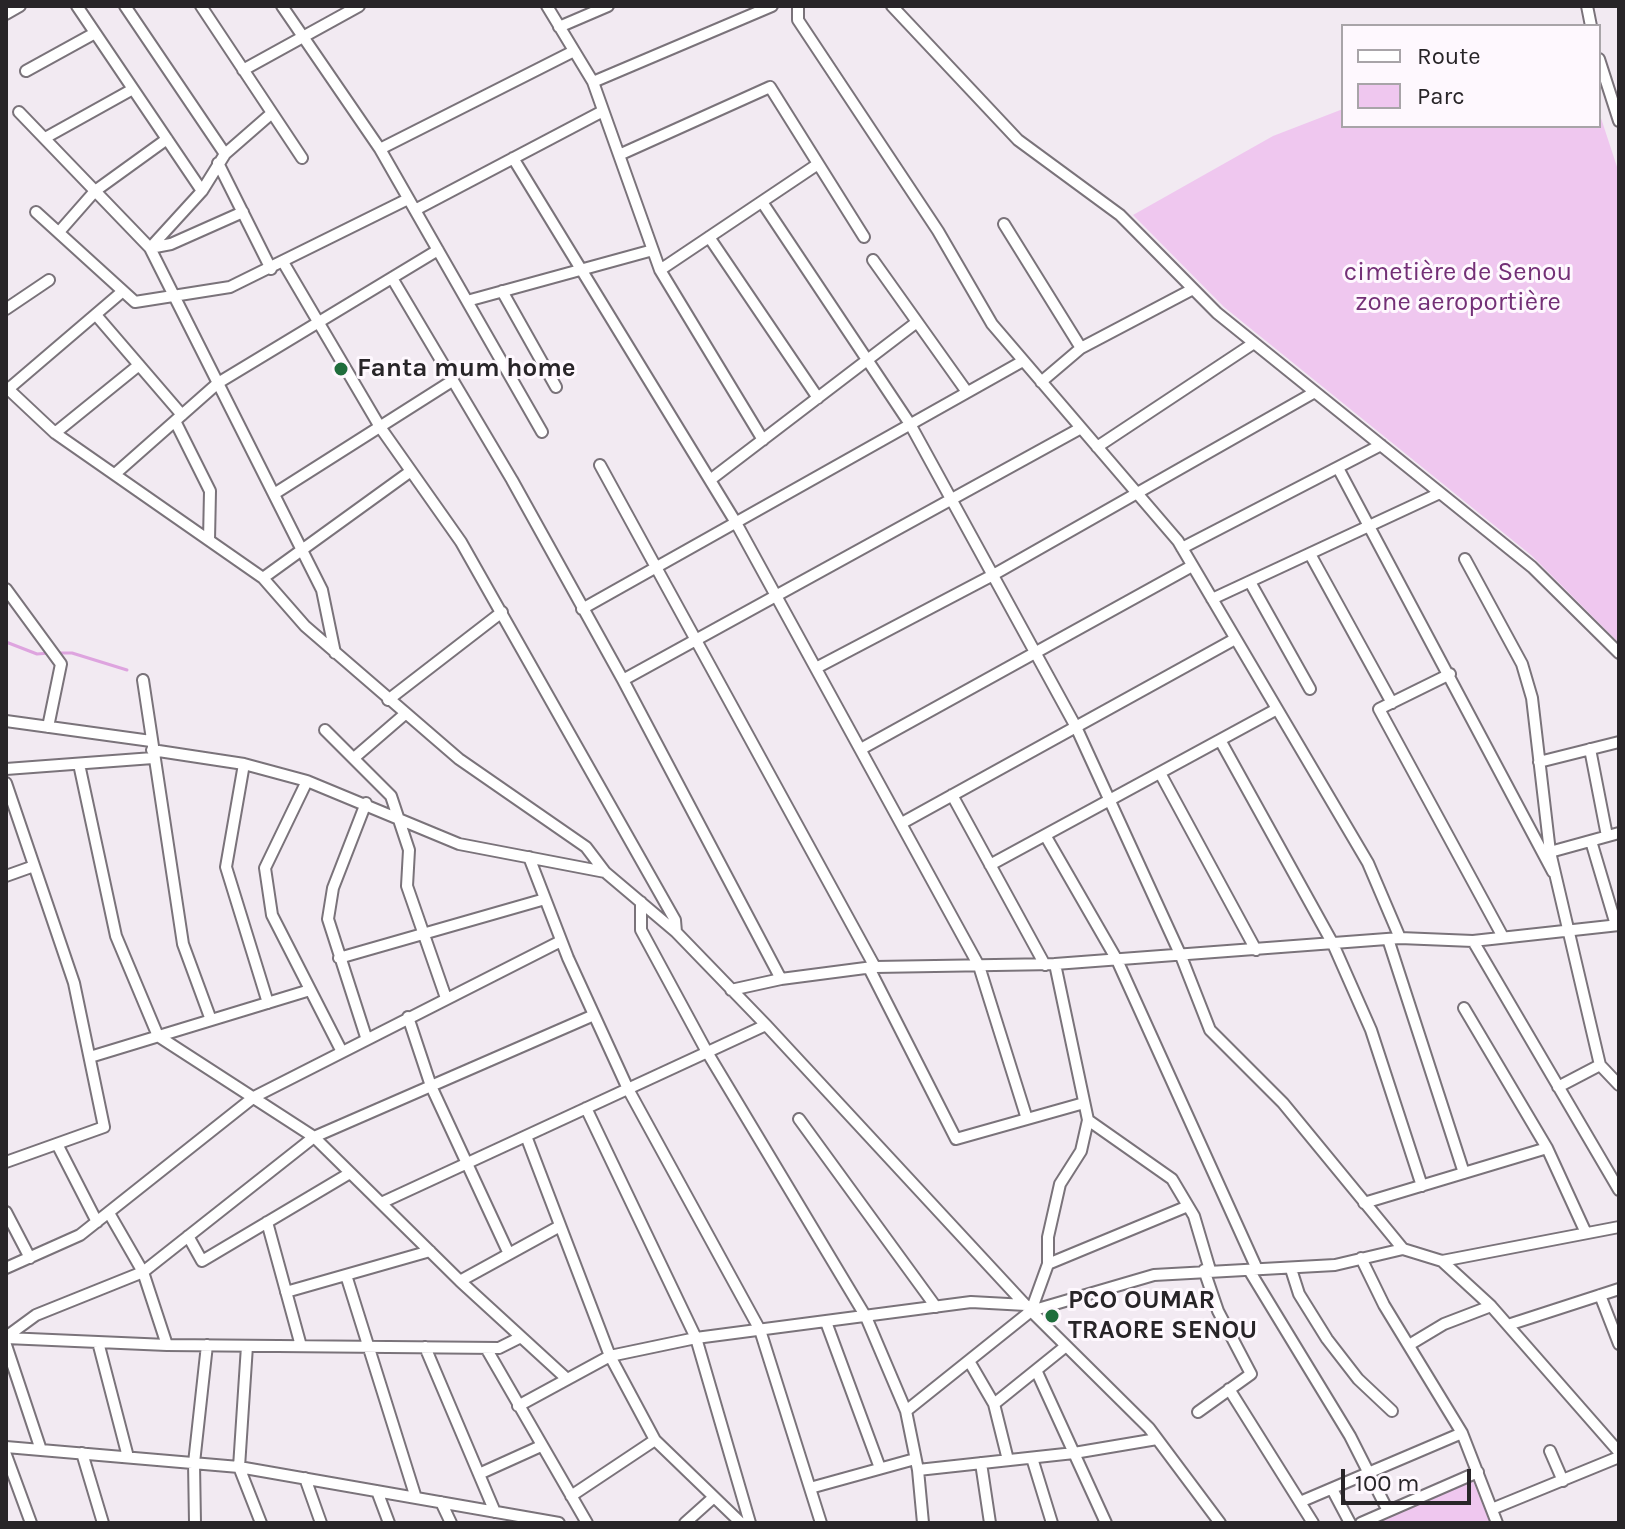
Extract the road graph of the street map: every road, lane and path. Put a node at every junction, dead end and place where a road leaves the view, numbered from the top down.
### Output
1 (20, 6) edge
2 (77, 6) edge
3 (125, 6) edge
4 (201, 6) edge
5 (283, 6) edge
6 (359, 6) edge
7 (547, 6) edge
8 (608, 6) edge
9 (772, 6) edge
10 (798, 6) edge
11 (892, 6) edge
12 (6, 14) edge
13 (559, 27) junction
14 (95, 33) junction
15 (303, 37) junction
16 (574, 51) junction
17 (1601, 65) edge
18 (243, 70) junction
19 (26, 71) dead end
20 (593, 82) junction
21 (133, 89) junction
22 (603, 111) junction
23 (19, 112) dead end
24 (272, 113) junction
25 (1619, 121) edge
26 (45, 138) junction
27 (167, 139) junction
28 (380, 149) junction
29 (619, 155) junction
30 (302, 158) dead end
31 (513, 158) junction
32 (222, 159) junction
33 (818, 164) junction
34 (95, 191) junction
35 (202, 191) junction
36 (408, 199) junction
37 (762, 202) junction
38 (415, 210) junction
39 (36, 212) dead end
40 (243, 212) junction
41 (1004, 224) dead end
42 (59, 232) junction
43 (709, 237) junction
44 (864, 237) dead end
45 (150, 248) junction
46 (438, 250) junction
47 (653, 250) junction
48 (873, 260) dead end
49 (283, 262) junction
50 (271, 269) junction
51 (581, 269) junction
52 (660, 270) junction
53 (392, 278) junction
54 (49, 280) dead end
55 (1193, 289) junction
56 (123, 291) junction
57 (502, 291) junction
58 (175, 298) junction
59 (467, 301) junction
60 (6, 309) edge
61 (96, 315) junction
62 (917, 322) junction
63 (319, 323) junction
64 (1254, 343) junction
65 (1081, 348) junction
66 (867, 360) junction
67 (1023, 361) junction
68 (139, 365) junction
69 (452, 381) junction
70 (1041, 382) junction
71 (218, 383) junction
72 (556, 387) dead end
73 (7, 389) edge
74 (967, 392) junction
75 (1315, 392) junction
76 (818, 398) junction
77 (179, 418) junction
78 (910, 424) junction
79 (380, 427) junction
80 (1081, 428) junction
81 (542, 432) dead end
82 (55, 433) junction
83 (763, 440) junction
84 (1381, 445) junction
85 (1097, 447) junction
86 (600, 465) dead end
87 (1338, 468) junction
88 (411, 471) junction
89 (115, 474) junction
90 (710, 480) junction
91 (1136, 491) junction
92 (1440, 493) junction
93 (274, 494) junction
94 (951, 500) junction
95 (735, 521) junction
96 (1369, 526) junction
97 (209, 540) junction
98 (1182, 548) junction
99 (302, 550) junction
100 (1310, 554) junction
101 (1465, 559) dead end
102 (656, 566) junction
103 (1192, 566) junction
104 (993, 575) junction
105 (263, 578) junction
106 (1250, 582) junction
107 (6, 589) edge
108 (776, 596) junction
109 (1212, 599) junction
110 (582, 609) junction
111 (502, 612) junction
112 (697, 639) junction
113 (1235, 639) junction
114 (335, 653) junction
115 (1035, 653) junction
116 (1619, 653) edge
117 (816, 668) junction
118 (1450, 674) junction
119 (143, 680) dead end
120 (623, 680) junction
121 (1310, 689) dead end
122 (388, 700) junction
123 (1392, 703) junction
124 (1277, 709) junction
125 (405, 714) junction
126 (6, 721) edge
127 (48, 727) junction
128 (1076, 727) junction
129 (325, 730) dead end
130 (1220, 740) junction
131 (1619, 742) edge
132 (152, 749) junction
133 (861, 749) junction
134 (1590, 749) junction
135 (354, 758) junction
136 (1539, 762) junction
137 (79, 764) junction
138 (244, 764) junction
139 (6, 769) edge
140 (1160, 773) junction
141 (307, 781) junction
142 (6, 783) edge
143 (952, 795) junction
144 (1110, 800) junction
145 (366, 803) junction
146 (398, 817) junction
147 (902, 823) junction
148 (1619, 833) edge
149 (1045, 835) junction
150 (1607, 836) junction
151 (1591, 841) junction
152 (1550, 852) junction
153 (529, 857) junction
154 (990, 865) junction
155 (34, 866) junction
156 (605, 872) junction
157 (1553, 872) junction
158 (6, 876) edge
159 (545, 899) junction
160 (641, 902) junction
161 (1618, 925) edge
162 (1568, 929) junction
163 (676, 932) junction
164 (424, 934) junction
165 (1503, 937) junction
166 (1394, 939) junction
167 (561, 941) junction
168 (1473, 941) junction
169 (1333, 944) junction
170 (1256, 950) junction
171 (1181, 956) junction
172 (339, 958) junction
173 (1117, 960) junction
174 (1050, 964) junction
175 (979, 966) junction
176 (872, 967) junction
177 (781, 979) junction
178 (310, 990) junction
179 (731, 990) junction
180 (446, 998) junction
181 (268, 1003) junction
182 (1464, 1008) dead end
183 (594, 1015) junction
184 (408, 1017) junction
185 (211, 1020) junction
186 (766, 1025) junction
187 (158, 1036) junction
188 (366, 1037) junction
189 (341, 1050) junction
190 (707, 1052) junction
191 (90, 1057) junction
192 (1600, 1065) junction
193 (1619, 1085) edge
194 (431, 1086) junction
195 (1558, 1087) junction
196 (628, 1089) junction
197 (254, 1097) junction
198 (1084, 1103) junction
199 (586, 1108) junction
200 (799, 1119) dead end
201 (1027, 1119) junction
202 (1088, 1120) junction
203 (526, 1136) junction
204 (314, 1137) junction
205 (57, 1144) junction
206 (1547, 1148) junction
207 (6, 1162) edge
208 (467, 1163) junction
209 (350, 1173) junction
210 (1464, 1173) junction
211 (1422, 1186) junction
212 (1619, 1190) edge
213 (381, 1203) junction
214 (1364, 1203) junction
215 (1188, 1206) junction
216 (6, 1212) edge
217 (109, 1213) junction
218 (97, 1222) junction
219 (267, 1222) junction
220 (560, 1226) junction
221 (1619, 1227) edge
222 (1586, 1233) junction
223 (188, 1236) junction
224 (1403, 1249) junction
225 (430, 1251) junction
226 (509, 1254) junction
227 (30, 1258) junction
228 (1361, 1258) junction
229 (1442, 1261) junction
230 (1048, 1264) junction
231 (6, 1268) edge
232 (1291, 1269) junction
233 (1207, 1270) junction
234 (1253, 1270) junction
235 (143, 1272) junction
236 (346, 1275) junction
237 (460, 1281) junction
238 (1619, 1289) edge
239 (286, 1292) junction
240 (1600, 1295) junction
241 (1491, 1306) junction
242 (936, 1307) junction
243 (1028, 1308) junction
244 (866, 1317) junction
245 (826, 1322) junction
246 (1508, 1325) junction
247 (760, 1330) junction
248 (521, 1337) junction
249 (6, 1338) edge
250 (696, 1338) junction
251 (98, 1342) junction
252 (1619, 1344) edge
253 (6, 1345) edge
254 (167, 1345) junction
255 (207, 1345) junction
256 (1409, 1345) junction
257 (247, 1346) junction
258 (301, 1346) junction
259 (1066, 1346) junction
260 (369, 1347) junction
261 (425, 1347) junction
262 (486, 1348) junction
263 (610, 1356) junction
264 (969, 1361) junction
265 (1036, 1370) junction
266 (567, 1379) junction
267 (1229, 1389) junction
268 (994, 1404) junction
269 (518, 1406) junction
270 (906, 1411) junction
271 (1392, 1411) dead end
272 (1198, 1412) dead end
273 (1462, 1433) junction
274 (1157, 1439) junction
275 (655, 1440) junction
276 (541, 1446) junction
277 (6, 1447) edge
278 (41, 1450) junction
279 (1550, 1451) dead end
280 (82, 1453) junction
281 (1074, 1453) junction
282 (1619, 1454) edge
283 (6, 1455) edge
284 (128, 1457) junction
285 (1032, 1458) junction
286 (1008, 1460) junction
287 (194, 1463) junction
288 (981, 1463) junction
289 (916, 1464) junction
290 (239, 1467) junction
291 (880, 1468) junction
292 (1478, 1472) junction
293 (1369, 1473) junction
294 (479, 1474) junction
295 (305, 1478) junction
296 (1563, 1481) junction
297 (810, 1488) junction
298 (1332, 1489) junction
299 (377, 1491) junction
300 (571, 1496) junction
301 (714, 1497) junction
302 (416, 1498) junction
303 (441, 1502) junction
304 (1300, 1502) junction
305 (1492, 1509) junction
306 (1388, 1511) junction
307 (495, 1512) junction
308 (546, 1522) edge
309 (31, 1523) edge
310 (103, 1523) edge
311 (195, 1523) edge
312 (261, 1523) edge
313 (321, 1523) edge
314 (389, 1523) edge
315 (451, 1523) edge
316 (559, 1523) edge
317 (587, 1523) edge
318 (685, 1523) edge
319 (741, 1523) edge
320 (750, 1523) edge
321 (821, 1523) edge
322 (923, 1523) edge
323 (990, 1523) edge
324 (1052, 1523) edge
325 (1106, 1523) edge
326 (1220, 1523) edge
327 (1313, 1523) edge
328 (1350, 1523) edge
329 (1361, 1523) edge
330 (1497, 1523) edge

1 - 12 street
2 - 14 street
3 - 32 street
4 - 18 street
5 - 15 street
6 - 15 street
7 - 13 street
8 - 13 street
9 - 20 street
10 - 67 street
11 - 55 street
13 - 16 street
14 - 19 street
14 - 21 street
15 - 18 street
15 - 28 street
16 - 20 street
16 - 28 street
17 - 25 street
18 - 24 street
20 - 22 street
21 - 26 street
21 - 27 street
22 - 29 street
22 - 31 street
23 - 26 street
24 - 30 street
24 - 32 street
26 - 34 street
27 - 34 street
27 - 35 street
28 - 36 street
29 - 33 street
29 - 47 street
31 - 38 street
31 - 51 street
32 - 35 street
32 - 40 street
33 - 37 street
33 - 44 street
34 - 42 street
34 - 45 street
35 - 45 street
36 - 38 street
36 - 49 street
37 - 43 street
37 - 66 street
38 - 46 street
39 - 42 street
40 - 45 street
40 - 50 street
41 - 65 street
42 - 56 street
43 - 52 street
43 - 76 street
45 - 58 street
46 - 53 street
46 - 59 street
47 - 51 street
47 - 52 street
48 - 62 street
49 - 50 street
49 - 63 street
50 - 58 street
51 - 57 street
51 - 90 street
52 - 83 street
53 - 63 street
53 - 69 street
54 - 60 street
55 - 64 street
55 - 65 street
56 - 58 street
56 - 61 street
57 - 59 street
57 - 72 street
58 - 71 street
59 - 81 street
61 - 68 street
61 - 73 street
62 - 66 street
62 - 74 street
63 - 71 street
63 - 79 street
64 - 75 street
64 - 85 street
65 - 70 street
66 - 76 street
66 - 78 street
67 - 70 street
67 - 74 street
68 - 77 street
68 - 82 street
69 - 79 street
69 - 110 street
70 - 80 street
71 - 77 street
71 - 93 street
73 - 82 street
74 - 78 street
75 - 84 street
75 - 91 street
76 - 83 street
77 - 89 street
77 - 97 street
78 - 94 street
78 - 95 street
79 - 88 street
79 - 93 street
80 - 85 street
80 - 94 street
82 - 89 street
83 - 90 street
84 - 87 street
84 - 92 street
85 - 91 street
86 - 102 street
87 - 96 street
87 - 98 street
88 - 99 street
88 - 111 street
89 - 97 street
90 - 95 street
91 - 98 street
91 - 104 street
92 - 96 street
92 - 116 street
93 - 99 street
94 - 104 street
94 - 108 street
95 - 102 street
95 - 108 street
96 - 100 street
96 - 118 street
97 - 105 street
98 - 103 street
99 - 105 street
99 - 114 street
100 - 106 street
100 - 123 street
101 - 136 street
102 - 110 street
102 - 112 street
103 - 109 street
103 - 115 street
104 - 115 street
104 - 117 street
105 - 114 street
106 - 109 street
106 - 121 street
107 - 127 street
108 - 112 street
108 - 117 street
109 - 113 street
110 - 120 street
111 - 122 street
111 - 163 street
112 - 120 street
112 - 176 street
113 - 124 street
113 - 128 street
114 - 122 street
115 - 128 street
115 - 133 street
117 - 133 street
118 - 123 street
118 - 157 street
119 - 132 street
120 - 177 street
122 - 125 street
123 - 165 street
124 - 130 street
124 - 166 street
125 - 135 street
125 - 156 street
126 - 127 street
127 - 132 street
128 - 143 street
128 - 144 street
129 - 135 street
130 - 140 street
130 - 169 street
131 - 134 street
132 - 137 street
132 - 138 street
132 - 185 street
133 - 147 street
134 - 136 street
134 - 150 street
135 - 146 street
136 - 152 street
137 - 139 street
137 - 187 street
138 - 141 street
138 - 181 street
140 - 144 street
140 - 170 street
141 - 145 street
141 - 178 street
142 - 155 street
143 - 147 street
143 - 154 street
144 - 149 street
144 - 171 street
145 - 146 street
145 - 172 street
146 - 153 street
146 - 164 street
147 - 175 street
148 - 150 street
149 - 154 street
149 - 173 street
150 - 151 street
151 - 152 street
151 - 161 street
152 - 157 street
153 - 156 street
153 - 159 street
154 - 174 street
155 - 158 street
155 - 191 street
156 - 160 street
157 - 162 street
159 - 164 street
159 - 167 street
160 - 163 street
160 - 190 street
161 - 162 street
162 - 165 street
162 - 192 street
163 - 179 street
164 - 172 street
164 - 180 street
165 - 168 street
166 - 168 street
166 - 169 street
166 - 210 street
167 - 180 street
167 - 183 street
168 - 195 street
169 - 170 street
169 - 211 street
170 - 171 street
171 - 173 street
171 - 214 street
172 - 188 street
173 - 174 street
173 - 234 street
174 - 175 street
174 - 198 street
175 - 176 street
175 - 201 street
176 - 177 street
176 - 201 street
177 - 179 street
178 - 181 street
178 - 189 street
179 - 186 street
180 - 184 street
181 - 185 street
182 - 206 street
183 - 194 street
183 - 196 street
184 - 188 street
184 - 194 street
185 - 187 street
186 - 190 street
186 - 243 street
187 - 191 street
187 - 197 street
188 - 189 street
189 - 197 street
190 - 196 street
190 - 244 street
191 - 205 street
192 - 193 street
192 - 195 street
194 - 204 street
194 - 208 street
195 - 212 street
196 - 199 street
196 - 247 street
197 - 204 street
197 - 217 street
198 - 201 street
198 - 202 street
199 - 203 street
199 - 250 street
200 - 242 street
202 - 215 street
202 - 230 street
203 - 208 street
203 - 220 street
204 - 209 street
204 - 223 street
205 - 207 street
205 - 218 street
206 - 210 street
206 - 222 street
208 - 213 street
208 - 226 street
209 - 213 street
209 - 219 street
210 - 211 street
211 - 214 street
213 - 225 street
214 - 224 street
215 - 230 street
215 - 233 street
216 - 227 street
217 - 218 street
217 - 235 street
218 - 227 street
219 - 223 street
219 - 239 street
220 - 226 street
220 - 263 street
221 - 222 street
222 - 229 street
223 - 235 street
224 - 228 street
224 - 229 street
225 - 236 street
225 - 237 street
226 - 237 street
227 - 231 street
228 - 232 street
228 - 256 street
229 - 241 street
230 - 243 street
232 - 234 street
232 - 271 street
233 - 234 street
233 - 243 street
233 - 267 street
234 - 293 street
235 - 249 street
235 - 254 street
236 - 239 street
236 - 260 street
237 - 248 street
238 - 240 street
239 - 258 street
240 - 246 street
240 - 252 street
241 - 246 street
241 - 256 street
242 - 243 street
242 - 244 street
243 - 259 street
243 - 264 street
244 - 245 street
244 - 270 street
245 - 247 street
245 - 291 street
246 - 282 street
247 - 250 street
247 - 297 street
248 - 262 street
248 - 266 street
249 - 251 street
250 - 263 street
250 - 320 street
251 - 254 street
251 - 284 street
253 - 278 street
254 - 255 street
255 - 257 street
255 - 287 street
256 - 273 street
257 - 258 street
257 - 290 street
258 - 260 street
259 - 265 street
259 - 274 street
260 - 261 street
260 - 302 street
261 - 262 street
261 - 294 street
262 - 269 street
263 - 266 street
263 - 275 street
264 - 268 street
264 - 270 street
265 - 268 street
265 - 281 street
266 - 269 street
267 - 272 street
267 - 304 street
268 - 286 street
269 - 276 street
270 - 289 street
273 - 292 street
273 - 293 street
274 - 281 street
274 - 326 street
275 - 300 street
275 - 301 street
276 - 294 street
276 - 300 street
277 - 278 street
278 - 280 street
279 - 296 street
280 - 284 street
280 - 310 street
281 - 285 street
281 - 325 street
282 - 296 street
283 - 309 street
284 - 287 street
285 - 286 street
285 - 324 street
286 - 288 street
287 - 290 street
287 - 311 street
288 - 289 street
288 - 323 street
289 - 291 street
289 - 322 street
290 - 295 street
290 - 312 street
291 - 297 street
292 - 305 street
292 - 306 street
293 - 298 street
293 - 306 street
294 - 307 street
295 - 299 street
295 - 313 street
296 - 305 street
297 - 321 street
298 - 304 street
298 - 328 street
299 - 302 street
299 - 314 street
300 - 317 street
301 - 318 street
301 - 319 street
302 - 303 street
303 - 307 street
303 - 315 street
304 - 327 street
305 - 330 street
306 - 329 street
307 - 308 street
308 - 316 street

